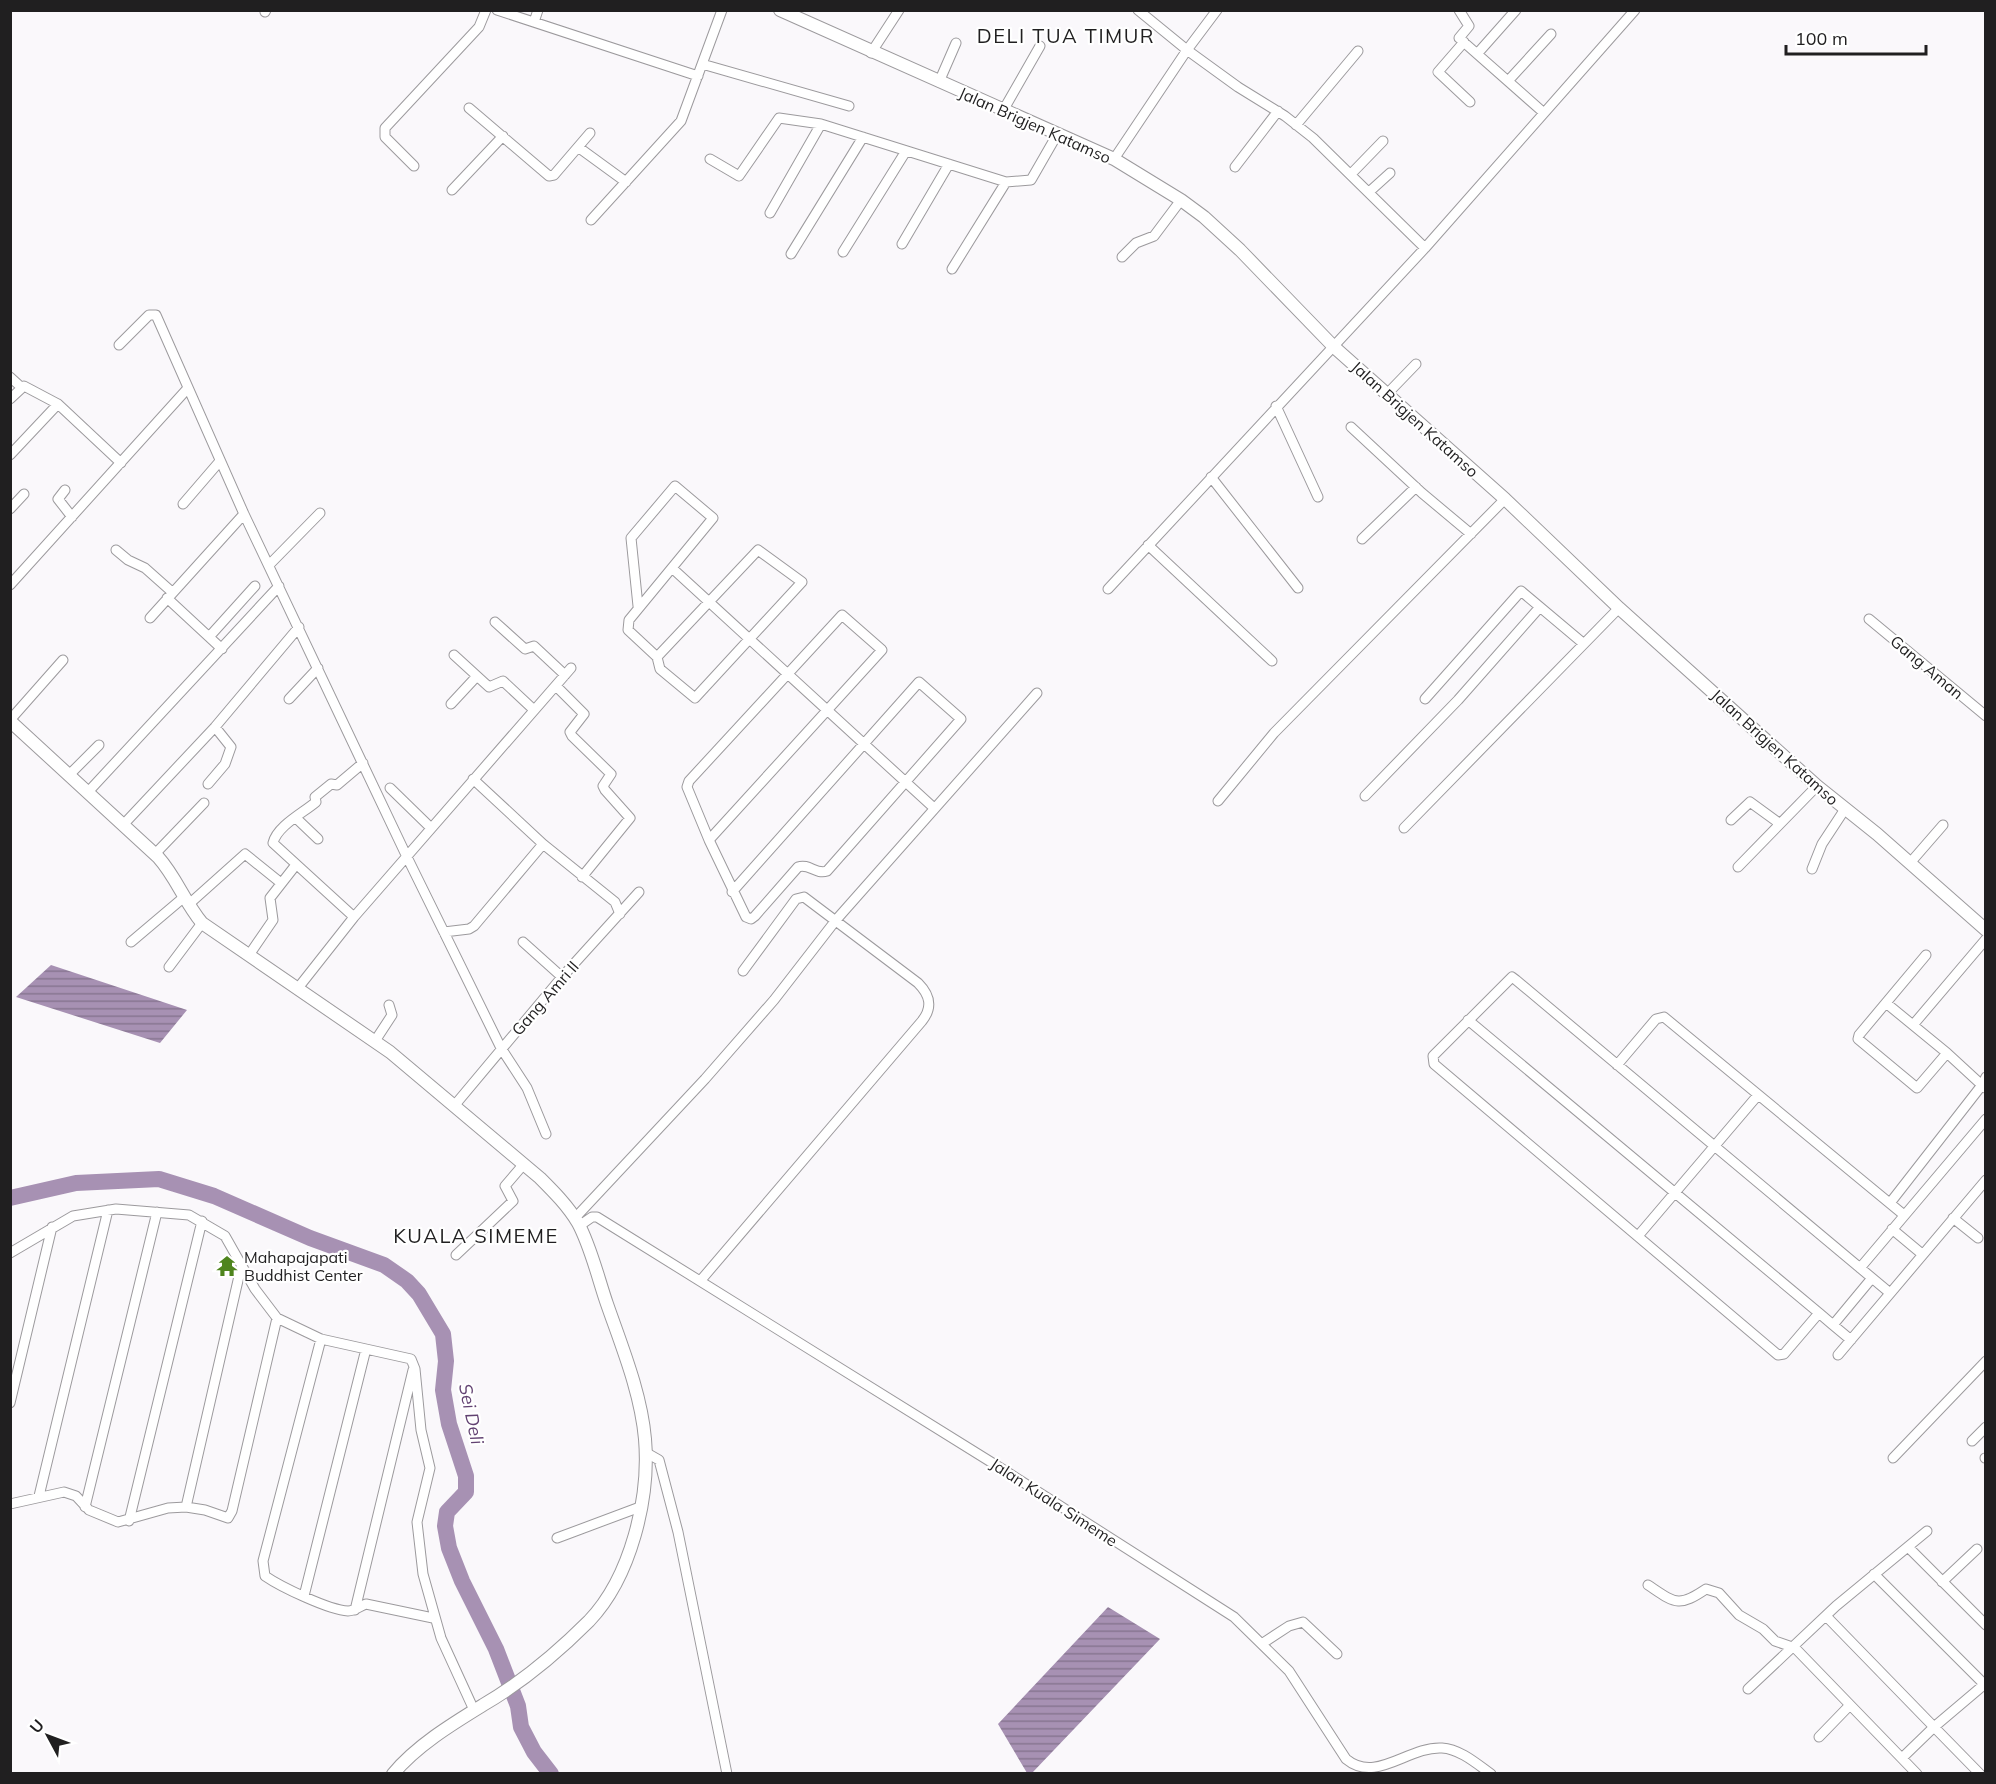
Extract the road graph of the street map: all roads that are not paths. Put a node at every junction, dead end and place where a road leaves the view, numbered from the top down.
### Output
1 (486, 10) edge
2 (497, 10) edge
3 (538, 10) edge
4 (722, 10) edge
5 (780, 10) edge
6 (898, 10) edge
7 (1138, 10) edge
8 (1218, 10) edge
9 (1459, 10) edge
10 (1516, 10) edge
11 (1635, 10) edge
12 (534, 22) junction
13 (1551, 34) dead end
14 (1464, 42) junction
15 (956, 43) dead end
16 (1040, 46) dead end
17 (1187, 50) junction
18 (1358, 51) dead end
19 (871, 53) junction
20 (1477, 54) junction
21 (702, 64) junction
22 (698, 76) junction
23 (1508, 81) junction
24 (939, 82) junction
25 (1470, 102) dead end
26 (849, 106) dead end
27 (469, 108) dead end
28 (1004, 109) junction
29 (1278, 111) junction
30 (1544, 113) junction
31 (821, 124) junction
32 (1296, 125) junction
33 (590, 133) dead end
34 (1058, 133) junction
35 (503, 136) junction
36 (863, 137) junction
37 (1383, 141) dead end
38 (578, 147) junction
39 (906, 151) junction
40 (710, 159) dead end
41 (1114, 159) junction
42 (949, 164) junction
43 (414, 166) dead end
44 (1235, 167) dead end
45 (1390, 173) dead end
46 (1351, 174) junction
47 (627, 182) junction
48 (1006, 182) junction
49 (452, 190) dead end
50 (1369, 192) junction
51 (1181, 200) junction
52 (770, 213) dead end
53 (591, 220) dead end
54 (902, 244) dead end
55 (1425, 248) junction
56 (843, 252) dead end
57 (791, 254) dead end
58 (1122, 257) dead end
59 (952, 270) dead end
60 (119, 345) dead end
61 (1334, 347) junction
62 (1416, 364) dead end
63 (10, 377) edge
64 (21, 387) junction
65 (188, 388) junction
66 (1387, 394) junction
67 (10, 399) edge
68 (58, 404) junction
69 (1276, 406) junction
70 (1351, 427) dead end
71 (10, 455) edge
72 (220, 461) junction
73 (121, 463) junction
74 (1211, 477) junction
75 (1416, 487) junction
76 (64, 489) dead end
77 (24, 494) dead end
78 (1318, 497) dead end
79 (1505, 499) junction
80 (183, 504) dead end
81 (10, 509) edge
82 (320, 513) dead end
83 (244, 514) junction
84 (72, 517) junction
85 (1471, 534) junction
86 (1362, 539) dead end
87 (1148, 545) junction
88 (116, 550) dead end
89 (269, 565) junction
90 (672, 568) junction
91 (12, 578) edge
92 (255, 586) dead end
93 (279, 586) junction
94 (1108, 588) dead end
95 (1298, 588) dead end
96 (169, 595) junction
97 (709, 602) junction
98 (638, 606) junction
99 (1540, 607) junction
100 (1619, 608) junction
101 (150, 618) dead end
102 (1869, 619) dead end
103 (495, 622) dead end
104 (299, 627) junction
105 (209, 637) junction
106 (749, 639) junction
107 (1584, 644) junction
108 (222, 649) junction
109 (454, 656) dead end
110 (657, 657) junction
111 (63, 660) dead end
112 (1272, 661) dead end
113 (318, 669) junction
114 (477, 676) junction
115 (788, 676) junction
116 (556, 686) junction
117 (1037, 693) dead end
118 (289, 699) dead end
119 (1425, 699) dead end
120 (451, 704) dead end
121 (534, 710) junction
122 (827, 711) junction
123 (1986, 716) edge
124 (10, 720) edge
125 (215, 727) junction
126 (866, 744) junction
127 (99, 745) dead end
128 (363, 763) junction
129 (70, 774) junction
130 (473, 779) junction
131 (907, 783) junction
132 (208, 784) dead end
133 (1817, 786) junction
134 (390, 788) dead end
135 (88, 792) junction
136 (1365, 796) dead end
137 (1218, 801) dead end
138 (204, 803) dead end
139 (934, 808) junction
140 (1845, 809) junction
141 (296, 818) junction
142 (1731, 820) dead end
143 (1779, 824) junction
144 (123, 825) junction
145 (1943, 825) dead end
146 (431, 828) junction
147 (1404, 828) dead end
148 (318, 839) dead end
149 (708, 840) junction
150 (543, 844) junction
151 (155, 854) junction
152 (407, 857) junction
153 (1910, 863) junction
154 (295, 866) junction
155 (1738, 867) dead end
156 (1812, 869) dead end
157 (582, 877) junction
158 (281, 883) junction
159 (639, 892) dead end
160 (732, 892) junction
161 (185, 902) junction
162 (620, 914) junction
163 (354, 917) junction
164 (836, 920) junction
165 (202, 923) junction
166 (1986, 930) edge
167 (444, 932) junction
168 (1986, 939) edge
169 (131, 942) dead end
170 (523, 942) dead end
171 (249, 955) junction
172 (1926, 955) dead end
173 (169, 967) dead end
174 (743, 971) dead end
175 (562, 977) junction
176 (298, 988) junction
177 (1886, 1004) junction
178 (389, 1005) dead end
179 (1468, 1020) junction
180 (1913, 1026) junction
181 (375, 1041) junction
182 (501, 1048) junction
183 (1947, 1053) junction
184 (1617, 1065) junction
185 (1984, 1084) edge
186 (1758, 1095) junction
187 (454, 1106) junction
188 (1986, 1119) edge
189 (546, 1134) dead end
190 (1714, 1146) junction
191 (523, 1165) junction
192 (1986, 1180) edge
193 (1676, 1191) junction
194 (1890, 1203) junction
195 (108, 1210) junction
196 (157, 1212) junction
197 (1904, 1215) junction
198 (1953, 1218) junction
199 (202, 1221) junction
200 (577, 1222) junction
201 (52, 1227) junction
202 (1893, 1229) junction
203 (1638, 1236) junction
204 (1978, 1238) dead end
205 (10, 1253) edge
206 (1922, 1254) junction
207 (456, 1255) dead end
208 (242, 1263) junction
209 (1860, 1268) junction
210 (1872, 1278) junction
211 (701, 1280) junction
212 (1890, 1293) junction
213 (1818, 1312) junction
214 (277, 1318) junction
215 (1833, 1325) junction
216 (321, 1340) junction
217 (1851, 1340) junction
218 (366, 1349) junction
219 (1838, 1355) dead end
220 (1986, 1361) edge
221 (414, 1365) junction
222 (10, 1402) edge
223 (1986, 1427) edge
224 (1972, 1441) dead end
225 (645, 1452) junction
226 (1893, 1458) dead end
227 (39, 1496) junction
228 (10, 1504) edge
229 (85, 1507) junction
230 (186, 1507) junction
231 (640, 1507) junction
232 (129, 1521) junction
233 (1927, 1531) dead end
234 (557, 1538) dead end
235 (1908, 1547) junction
236 (1977, 1549) dead end
237 (1874, 1574) junction
238 (1942, 1582) junction
239 (1648, 1585) dead end
240 (304, 1596) junction
241 (355, 1610) junction
242 (1826, 1616) junction
243 (433, 1618) junction
244 (1984, 1620) edge
245 (1263, 1643) junction
246 (1791, 1646) junction
247 (1337, 1654) dead end
248 (1985, 1684) edge
249 (1748, 1689) dead end
250 (1850, 1705) junction
251 (479, 1707) junction
252 (1934, 1727) junction
253 (1819, 1737) dead end
254 (1902, 1758) junction
255 (1910, 1766) junction
256 (393, 1773) edge
257 (727, 1773) edge
258 (1491, 1773) edge
259 (1902, 1773) edge
260 (1917, 1773) edge
261 (1980, 1773) edge

1 - 43 street
2 - 12 street
3 - 12 street
4 - 21 street
5 - 19 main road, Jalan Brigjen Katamso
6 - 19 street
7 - 17 street
8 - 17 street
9 - 14 street
10 - 20 street
11 - 30 street
12 - 22 street
13 - 23 street
14 - 20 street
14 - 25 street
15 - 24 street
16 - 28 street
17 - 29 street
17 - 41 street
18 - 32 street
19 - 24 main road, Jalan Brigjen Katamso
20 - 23 street
21 - 22 street
21 - 26 street
22 - 47 street
23 - 30 street
24 - 28 main road, Jalan Brigjen Katamso
27 - 35 street
28 - 34 main road, Jalan Brigjen Katamso
29 - 32 street
29 - 44 street
30 - 55 street
31 - 36 street
31 - 40 street
31 - 52 street
32 - 46 street
33 - 38 street
34 - 41 main road, Jalan Brigjen Katamso
34 - 48 street
35 - 38 street
35 - 49 street
36 - 39 street
36 - 57 street
37 - 46 street
38 - 47 street
39 - 42 street
39 - 56 street
41 - 51 main road, Jalan Brigjen Katamso
42 - 48 street
42 - 54 street
45 - 50 street
46 - 50 street
47 - 53 street
48 - 59 street
50 - 55 street
51 - 58 street
51 - 61 main road, Jalan Brigjen Katamso
55 - 61 street
60 - 65 street
61 - 66 main road, Jalan Brigjen Katamso
61 - 69 street
62 - 66 street
63 - 64 street
64 - 67 street
64 - 68 street
65 - 72 street
65 - 73 street
66 - 79 main road, Jalan Brigjen Katamso
68 - 71 street
68 - 73 street
69 - 74 street
69 - 78 street
70 - 75 street
72 - 80 street
72 - 83 street
73 - 84 street
74 - 87 street
74 - 95 street
75 - 85 street
75 - 86 street
76 - 84 street
77 - 81 street
79 - 85 street
79 - 100 main road, Jalan Brigjen Katamso
82 - 89 street
83 - 89 street
83 - 96 street
84 - 91 street
85 - 137 street
87 - 94 street
87 - 112 street
88 - 96 street
89 - 93 street
90 - 97 street
90 - 98 street
90 - 98 street
92 - 105 street
93 - 104 street
93 - 108 street
96 - 101 street
96 - 105 street
97 - 106 street
97 - 106 street
97 - 110 street
98 - 110 street
99 - 107 street
99 - 119 street
99 - 136 street
100 - 107 street
100 - 133 main road, Jalan Brigjen Katamso
102 - 123 street, Gang Aman
103 - 116 street
104 - 113 street
104 - 125 street
105 - 108 street
106 - 110 street
106 - 115 street
107 - 147 street
108 - 135 street
109 - 114 street
111 - 124 street
113 - 118 street
113 - 128 street
114 - 120 street
114 - 121 street
115 - 122 street
115 - 122 street
115 - 149 street
116 - 121 street
116 - 157 street
117 - 139 street
121 - 130 street
122 - 126 street
122 - 149 street
124 - 129 main road
125 - 132 street
125 - 144 street
126 - 131 street
126 - 131 street
126 - 160 street
127 - 129 street
128 - 141 street
128 - 152 street
129 - 135 main road
130 - 146 street
130 - 150 street
131 - 139 street
131 - 160 street
133 - 140 main road, Jalan Brigjen Katamso
133 - 143 street
134 - 146 street
135 - 144 main road
138 - 151 street
139 - 164 street
140 - 153 main road, Jalan Brigjen Katamso
140 - 156 street
141 - 148 street
141 - 154 street
142 - 143 street
143 - 155 street
144 - 151 main road
145 - 153 street
146 - 152 street
149 - 160 street
150 - 157 street
150 - 167 street
151 - 161 main road
152 - 163 street
152 - 167 street
153 - 166 main road, Jalan Brigjen Katamso
154 - 158 street
154 - 163 street
157 - 162 street
158 - 161 street
158 - 171 street
159 - 162 street, Gang Amri II
161 - 165 main road
161 - 169 street
162 - 175 street, Gang Amri II
163 - 176 street
164 - 174 street
164 - 200 street
164 - 211 street
165 - 171 main road
165 - 173 street
167 - 182 street
168 - 180 street
170 - 175 street
171 - 176 main road
172 - 177 street
175 - 182 street, Gang Amri II
176 - 181 main road
177 - 180 street
177 - 183 street
178 - 181 street
179 - 184 street
179 - 193 street
179 - 203 street
180 - 183 street
181 - 187 main road
182 - 187 street, Gang Amri II
182 - 189 street
183 - 185 street
184 - 186 street
184 - 190 street
185 - 194 street
186 - 190 street
186 - 194 street
187 - 191 main road
188 - 197 street
190 - 193 street
190 - 209 street
191 - 200 main road
191 - 207 street
192 - 198 street
193 - 203 street
193 - 213 street
194 - 197 street
195 - 196 street
195 - 201 street
195 - 227 street
196 - 199 street
196 - 229 street
197 - 202 street
198 - 204 street
198 - 206 street
199 - 208 street
199 - 232 street
200 - 211 street, Jalan Kuala Simeme
200 - 225 main road
201 - 205 street
201 - 222 street
202 - 206 street
202 - 209 street
203 - 213 street
206 - 212 street
208 - 214 street
208 - 230 street
209 - 210 street
210 - 212 street
210 - 215 street
211 - 245 street, Jalan Kuala Simeme
212 - 217 street
213 - 215 street
214 - 216 street
214 - 230 street
215 - 217 street
216 - 218 street
216 - 240 street
217 - 219 street
218 - 221 street
218 - 240 street
220 - 226 street
221 - 241 street
221 - 243 street
223 - 224 street
225 - 231 main road
225 - 257 street
227 - 228 street
227 - 229 street
229 - 232 street
230 - 232 street
231 - 234 street
231 - 251 main road
233 - 235 street
235 - 237 street
235 - 238 street
236 - 238 street
237 - 242 street
237 - 248 street
238 - 244 street
239 - 246 street
240 - 241 street
241 - 243 street
242 - 246 street
242 - 252 street
243 - 251 street
245 - 247 street
245 - 258 street, Jalan Kuala Simeme
246 - 249 street
246 - 250 street
248 - 252 street
250 - 253 street
250 - 254 street
251 - 256 main road
252 - 254 street
252 - 261 street
254 - 255 street
255 - 259 street
255 - 260 street

